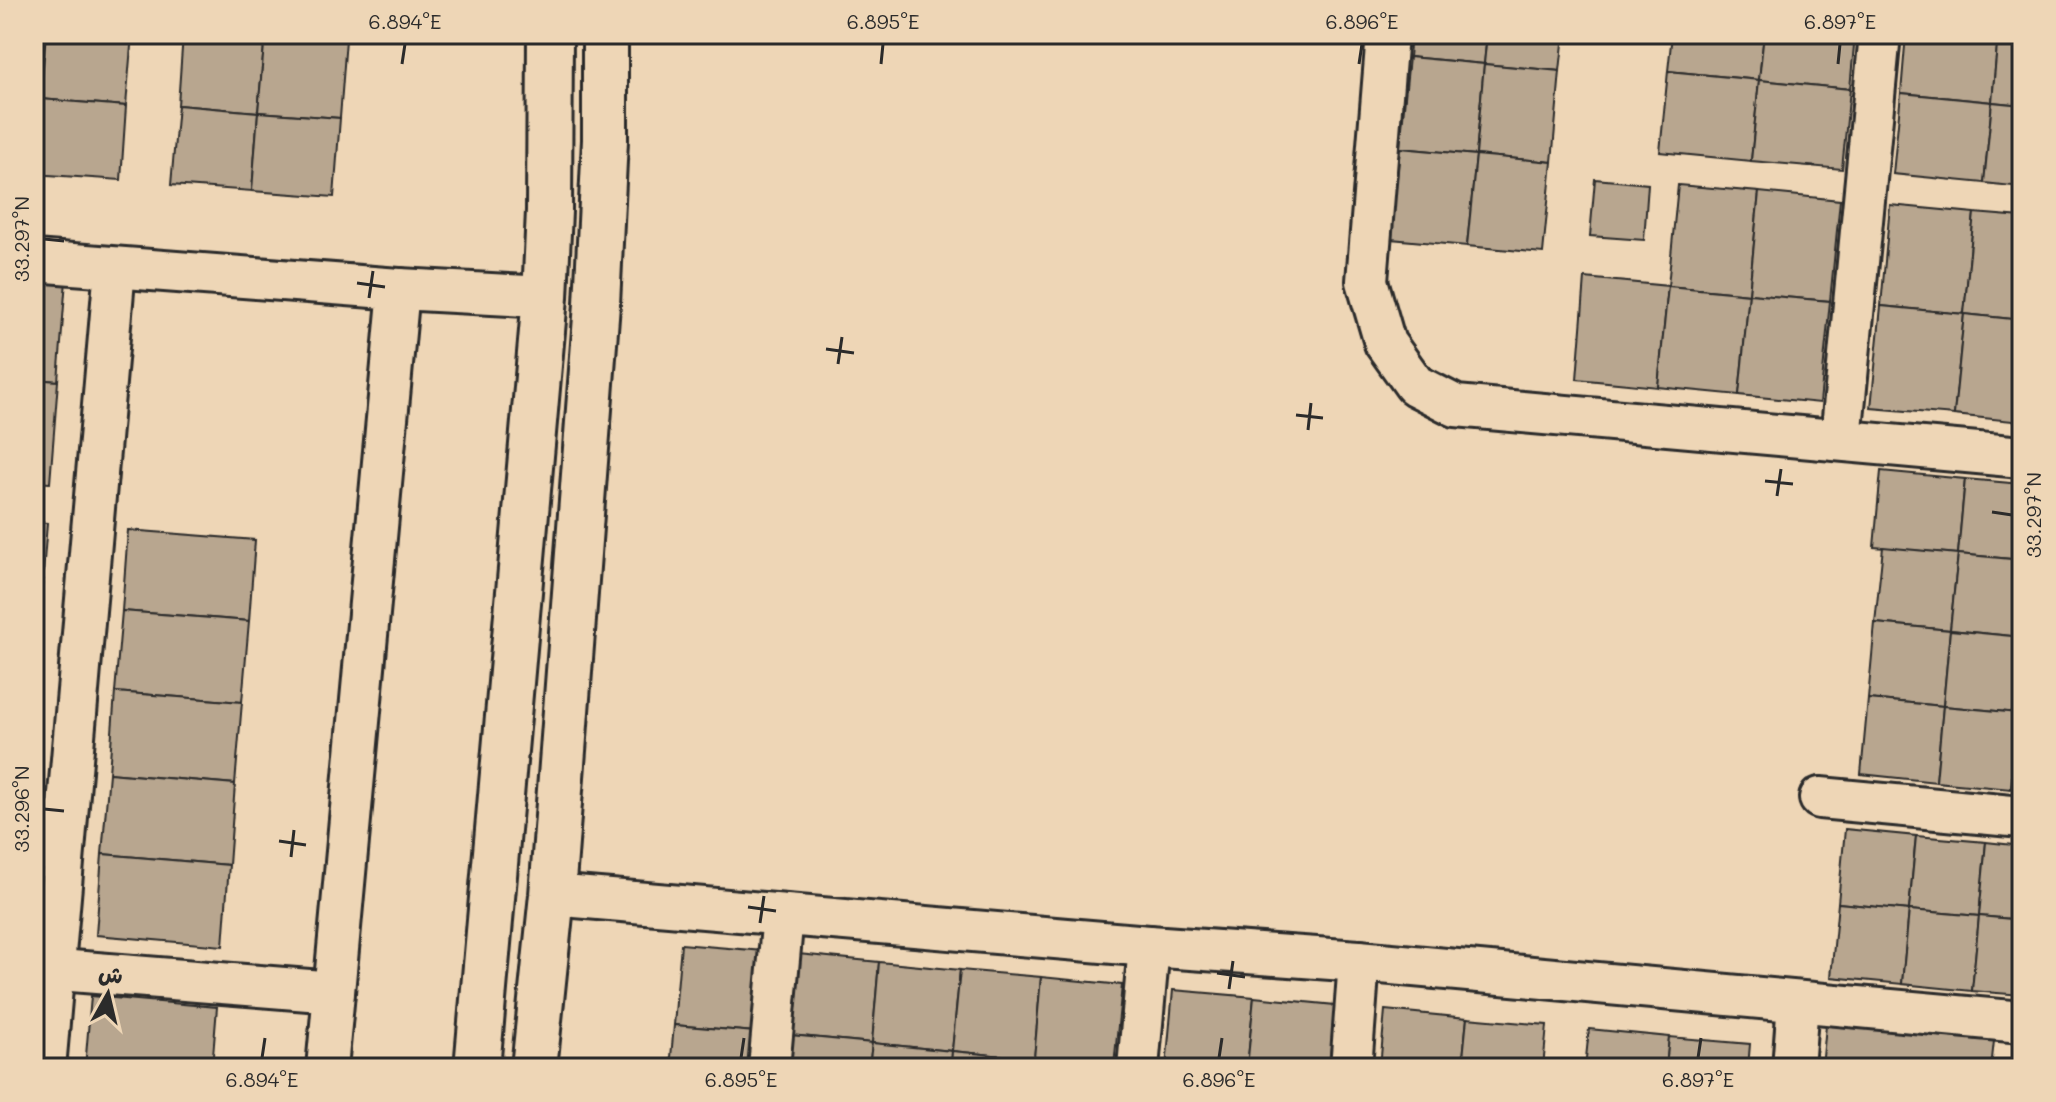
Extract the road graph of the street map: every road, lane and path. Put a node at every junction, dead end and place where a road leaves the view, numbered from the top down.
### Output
1 (550, 34) edge
2 (605, 34) edge
3 (1387, 34) edge
4 (1880, 34) edge
5 (34, 261) edge
6 (115, 268) junction
7 (399, 289) junction
8 (545, 297) junction
9 (1841, 439) junction
10 (2022, 457) edge
11 (1820, 798) dead end
12 (2022, 817) edge
13 (552, 895) junction
14 (783, 915) junction
15 (1149, 946) junction
16 (1359, 961) junction
17 (44, 969) edge
18 (334, 992) junction
19 (1798, 1002) junction
20 (2022, 1022) edge
21 (45, 1068) edge
22 (327, 1068) edge
23 (477, 1068) edge
24 (534, 1068) edge
25 (769, 1068) edge
26 (1138, 1068) edge
27 (1351, 1068) edge
28 (1793, 1068) edge

1 - 8 highway
2 - 13 highway
3 - 9 street
4 - 9 street
5 - 6 street
6 - 7 street
6 - 17 street
7 - 8 street
7 - 18 street
8 - 23 highway
9 - 10 street
11 - 12 street
13 - 14 street
13 - 24 highway
14 - 15 street
14 - 25 street
15 - 16 street
15 - 26 street
16 - 19 street
16 - 27 street
17 - 18 street
17 - 21 street
18 - 22 street
19 - 20 street
19 - 28 street

